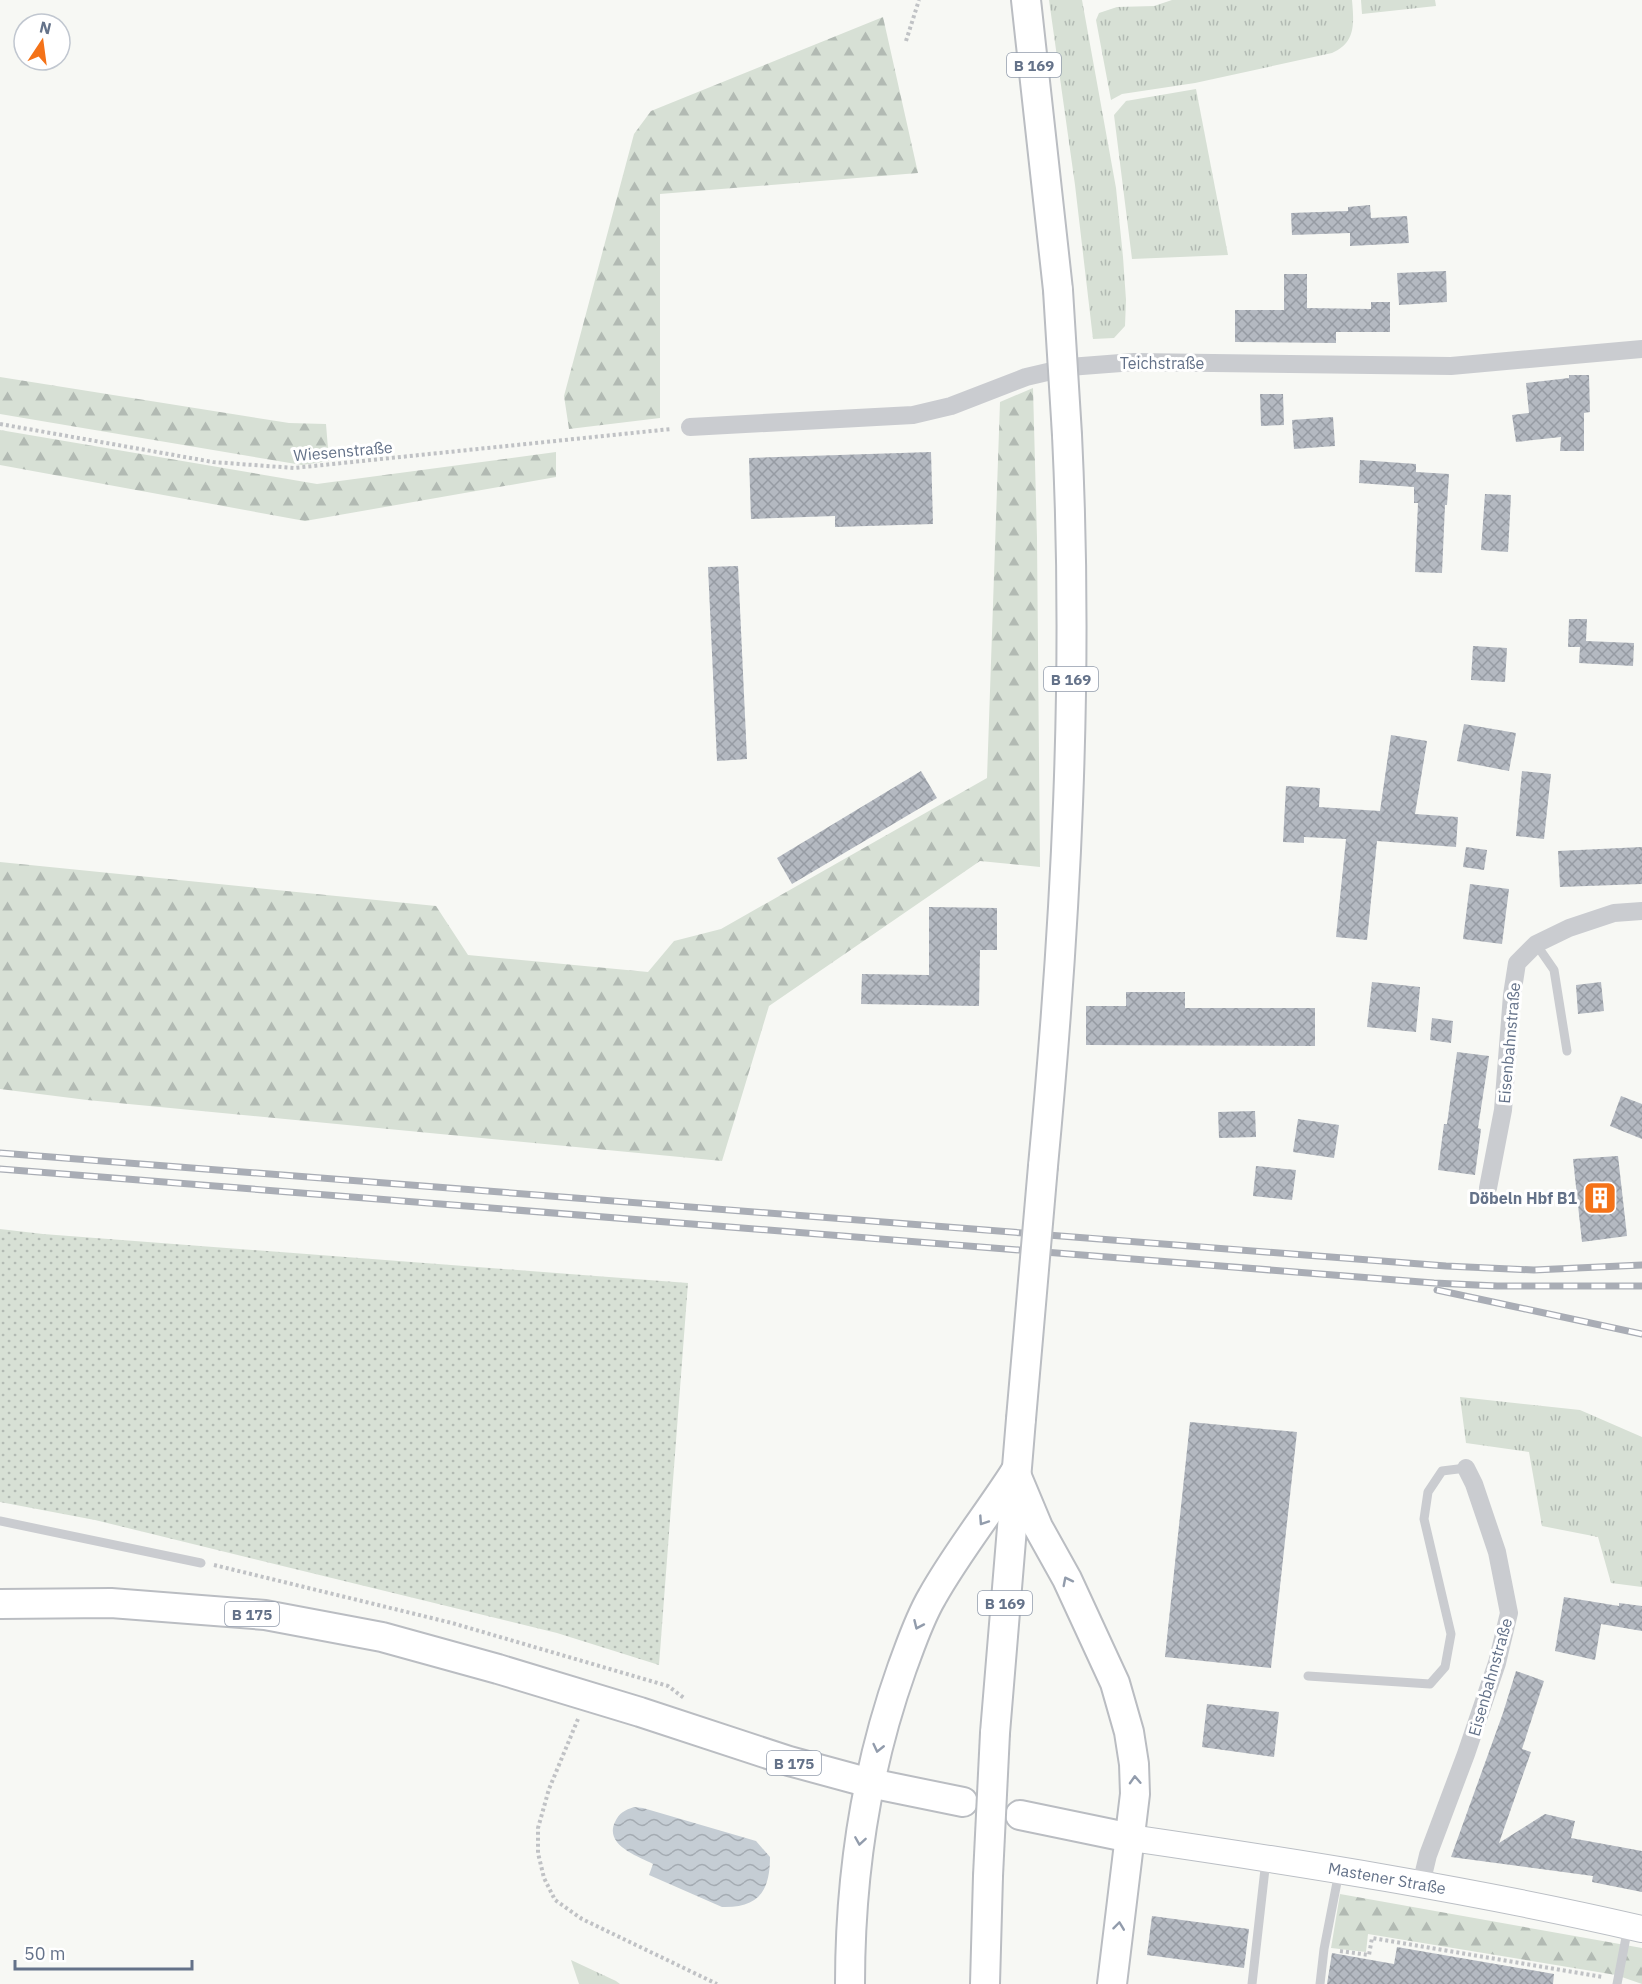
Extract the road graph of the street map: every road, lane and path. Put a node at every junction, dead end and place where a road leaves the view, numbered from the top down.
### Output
1 (919, 0) edge
2 (1026, 0) edge
3 (906, 41) dead end
4 (1642, 349) edge
5 (0, 424) edge
6 (690, 427) joint
7 (1642, 911) edge
8 (1536, 944) junction
9 (1567, 1051) dead end
10 (1488, 1188) dead end
11 (1466, 1468) joint
12 (1015, 1472) junction
13 (0, 1521) edge
14 (201, 1563) dead end
15 (0, 1604) edge
16 (1308, 1676) dead end
17 (585, 1696) junction
18 (870, 1783) junction
19 (963, 1802) dead end
20 (1020, 1815) dead end
21 (1131, 1838) junction
22 (1266, 1857) junction
23 (1340, 1870) junction
24 (1421, 1884) junction
25 (1635, 1928) edge
26 (1324, 1949) junction
27 (1618, 1982) edge
28 (717, 1984) edge
29 (850, 1984) edge
30 (985, 1984) edge
31 (1112, 1984) edge
32 (1252, 1984) edge
33 (1320, 1984) edge

1 - 3 path
2 - 12 main road, B 169, bridge
4 - 6 street, Teichstraße
5 - 6 path, Wiesenstraße
7 - 8 street, Eisenbahnstraße
8 - 9 lane
8 - 10 street, Eisenbahnstraße
11 - 16 lane
11 - 24 street, Eisenbahnstraße
12 -> 18 main road
21 -> 12 main road
12 - 30 main road, B 169, bridge
13 - 14 lane
15 - 17 main road, B 175
17 - 18 main road, B 175
17 - 28 path
18 - 19 main road, B 175
18 -> 29 main road
20 - 21 main road
21 - 22 main road, Mastener Straße
31 -> 21 main road
22 - 23 main road, Mastener Straße
22 - 32 lane
23 - 24 main road, Mastener Straße
23 - 26 lane
24 - 25 main road, Mastener Straße
25 - 27 lane
26 - 27 path
26 - 33 lane

